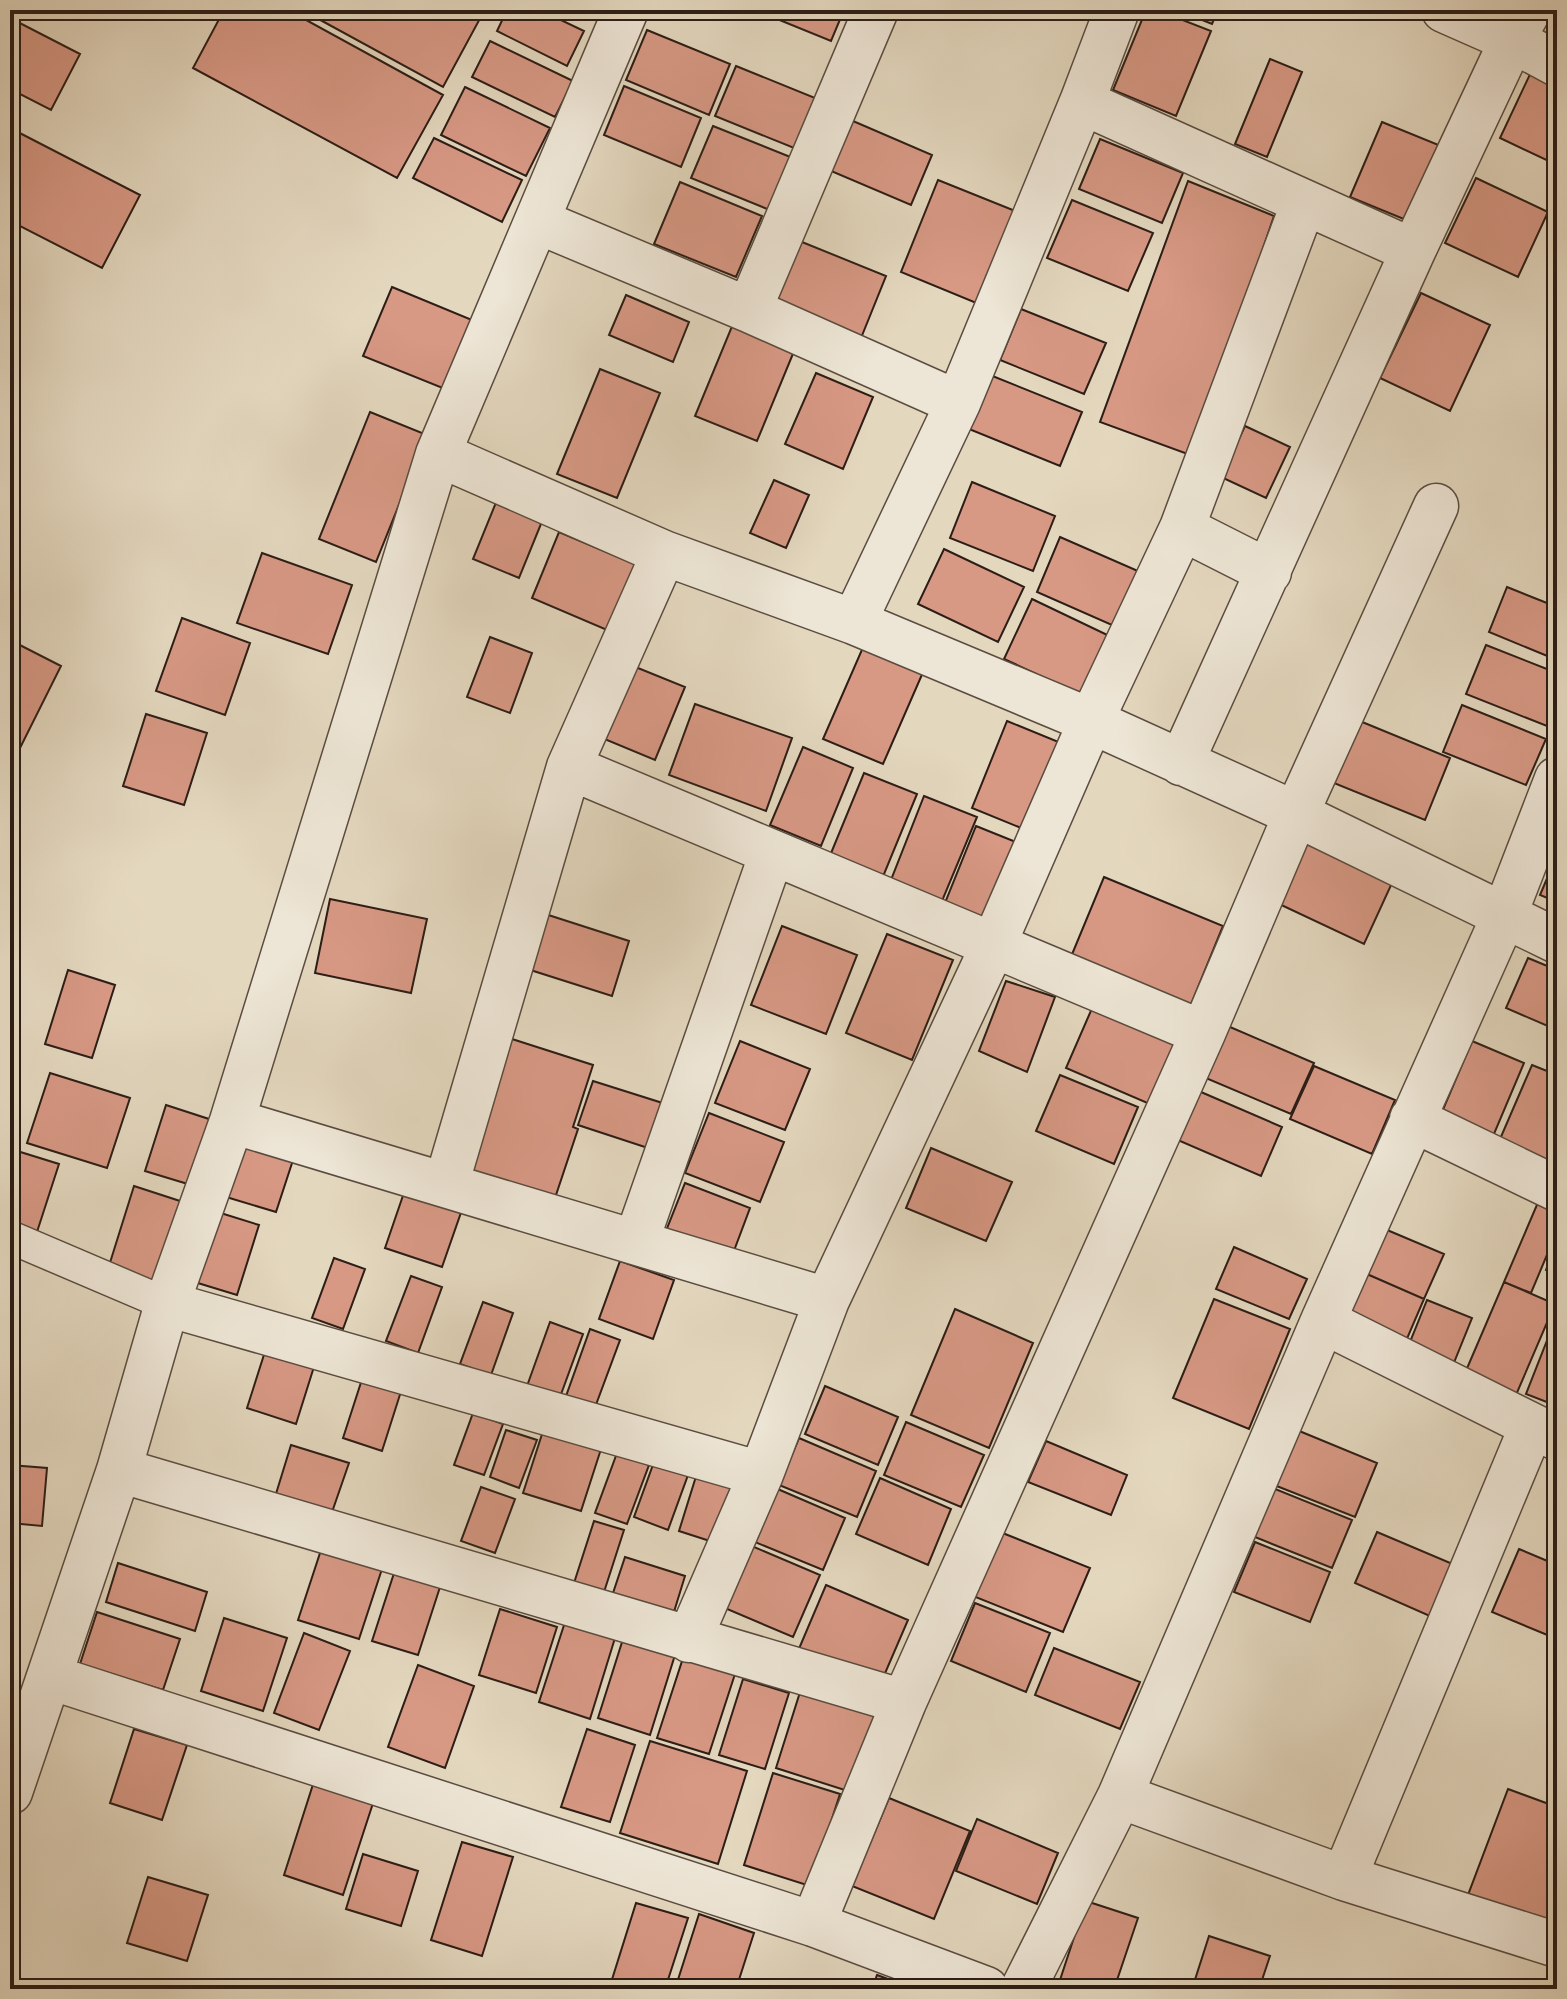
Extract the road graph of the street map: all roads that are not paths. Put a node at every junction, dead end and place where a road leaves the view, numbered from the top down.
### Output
1 (626, 10) edge
2 (876, 10) edge
3 (1117, 10) edge
4 (1444, 10) edge
5 (1521, 25) edge
6 (1557, 64) edge
7 (1082, 102) junction
8 (1304, 202) junction
9 (537, 221) junction
10 (1413, 251) junction
11 (749, 310) junction
12 (958, 403) junction
13 (438, 454) junction
14 (1436, 506) dead end
15 (1182, 528) junction
16 (664, 553) junction
17 (1269, 572) junction
18 (854, 622) junction
19 (1091, 721) junction
20 (1181, 763) junction
21 (569, 767) junction
22 (1557, 779) edge
23 (1296, 814) junction
24 (772, 853) junction
25 (1504, 916) junction
26 (1557, 941) edge
27 (993, 946) junction
28 (1203, 1033) junction
29 (1412, 1119) junction
30 (232, 1121) junction
31 (446, 1185) junction
32 (1557, 1189) edge
33 (10, 1237) edge
34 (636, 1242) junction
35 (827, 1300) junction
36 (167, 1304) junction
37 (1323, 1321) junction
38 (1544, 1432) edge
39 (119, 1470) junction
40 (761, 1474) junction
41 (689, 1640) junction
42 (50, 1677) junction
43 (904, 1702) junction
44 (10, 1792) edge
45 (1120, 1796) junction
46 (1344, 1878) junction
47 (813, 1924) junction
48 (1557, 1945) edge
49 (986, 1989) edge
50 (1023, 1989) edge

1 - 9 street
2 - 11 street
3 - 7 street
4 - 5 street
5 - 6 street
5 - 10 street
7 - 8 street
7 - 12 street
8 - 10 street
8 - 15 street
9 - 11 street
9 - 13 street
10 - 17 street
11 - 12 street
12 - 18 street
13 - 16 street
13 - 30 street
14 - 23 street
15 - 17 street
15 - 19 street
16 - 18 street
16 - 21 street
17 - 20 street
18 - 19 street
19 - 20 street
19 - 27 street
20 - 23 street
21 - 24 street
21 - 31 street
22 - 25 street
23 - 25 street
23 - 28 street
24 - 27 street
24 - 34 street
25 - 26 street
25 - 29 street
27 - 28 street
27 - 35 street
28 - 43 street
29 - 32 street
29 - 37 street
30 - 31 street
30 - 36 street
31 - 34 street
33 - 36 lane
34 - 35 street
35 - 40 street
36 - 39 street
36 - 40 street
37 - 38 street
37 - 45 street
38 - 46 street
39 - 41 street
39 - 42 street
40 - 41 street
41 - 43 street
42 - 44 street
42 - 47 street
43 - 47 street
45 - 46 street
45 - 50 street
46 - 48 street
47 - 49 street

